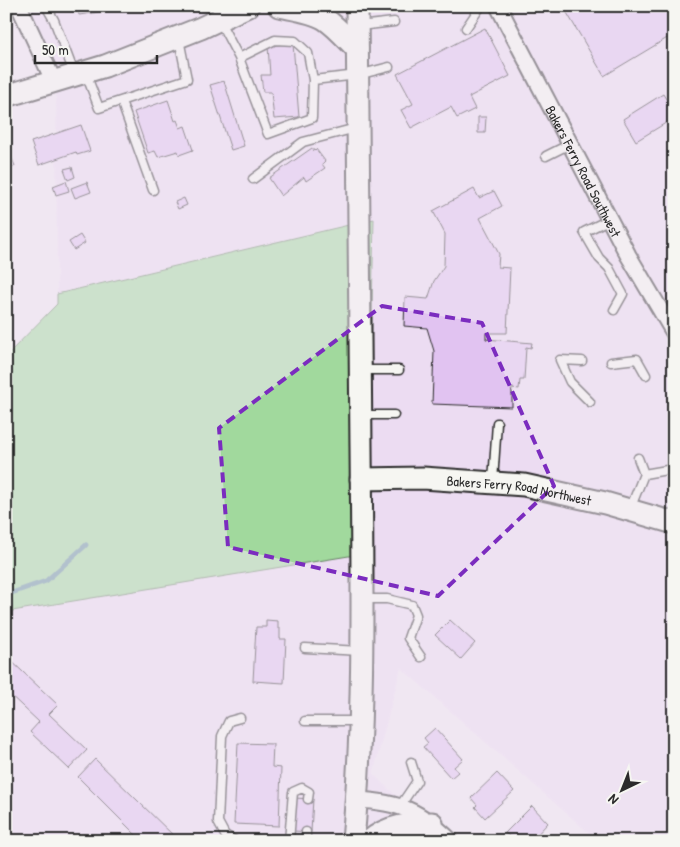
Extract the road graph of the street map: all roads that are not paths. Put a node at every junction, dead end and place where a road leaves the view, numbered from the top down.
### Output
1 (19, 6) edge
2 (46, 6) edge
3 (248, 6) edge
4 (278, 6) edge
5 (481, 6) edge
6 (498, 6) edge
7 (218, 13) edge
8 (357, 16) edge
9 (394, 22) dead end
10 (466, 28) dead end
11 (179, 37) junction
12 (357, 49) junction
13 (239, 58) junction
14 (389, 67) dead end
15 (80, 74) junction
16 (358, 75) junction
17 (313, 80) junction
18 (54, 82) junction
19 (6, 96) edge
20 (121, 101) junction
21 (358, 128) junction
22 (570, 144) junction
23 (546, 156) dead end
24 (253, 179) dead end
25 (153, 190) dead end
26 (610, 219) junction
27 (614, 310) dead end
28 (674, 333) edge
29 (582, 361) dead end
30 (611, 362) dead end
31 (360, 370) junction
32 (399, 370) dead end
33 (646, 375) dead end
34 (590, 402) dead end
35 (361, 415) junction
36 (394, 415) dead end
37 (497, 423) dead end
38 (638, 458) dead end
39 (667, 470) dead end
40 (644, 474) junction
41 (361, 480) junction
42 (493, 483) junction
43 (630, 510) junction
44 (674, 523) edge
45 (361, 599) junction
46 (305, 648) dead end
47 (361, 651) junction
48 (420, 657) dead end
49 (240, 718) dead end
50 (306, 721) dead end
51 (359, 721) junction
52 (412, 762) dead end
53 (308, 799) dead end
54 (357, 800) junction
55 (400, 806) junction
56 (432, 823) junction
57 (306, 832) dead end
58 (235, 841) edge
59 (289, 841) edge
60 (306, 841) edge
61 (353, 841) edge
62 (370, 841) edge
63 (451, 841) edge

1 - 18 street
2 - 15 lane
3 - 7 main road
4 - 12 main road
5 - 10 lane
6 - 22 street, Bakers Ferry Road Southwest
7 - 11 main road
7 - 13 lane
8 - 9 lane
8 - 12 main road
11 - 15 main road
11 - 20 lane
12 - 16 main road
13 - 17 lane
13 - 17 lane
14 - 16 lane
15 - 18 main road
15 - 20 lane
16 - 17 lane
16 - 21 main road
18 - 19 main road
20 - 25 lane
21 - 24 lane
21 - 31 main road
22 - 23 lane
22 - 26 street, Bakers Ferry Road Southwest
26 - 27 lane
26 - 28 street, Bakers Ferry Road Southwest
29 - 34 lane
30 - 33 lane
31 - 32 lane
31 - 35 main road
35 - 36 lane
35 - 41 main road
37 - 42 lane
38 - 40 lane
39 - 40 lane
40 - 43 lane
41 - 42 main road, Bakers Ferry Road Northwest
41 - 45 main road
42 - 43 main road, Bakers Ferry Road Northwest
43 - 44 main road, Bakers Ferry Road Northwest
45 - 47 main road
45 - 48 lane
46 - 47 lane
47 - 51 main road
49 - 58 lane
50 - 51 lane
51 - 54 main road
52 - 55 lane
53 - 59 lane
54 - 55 street
54 - 61 main road
55 - 56 street
56 - 62 main road
56 - 63 street
57 - 60 lane

